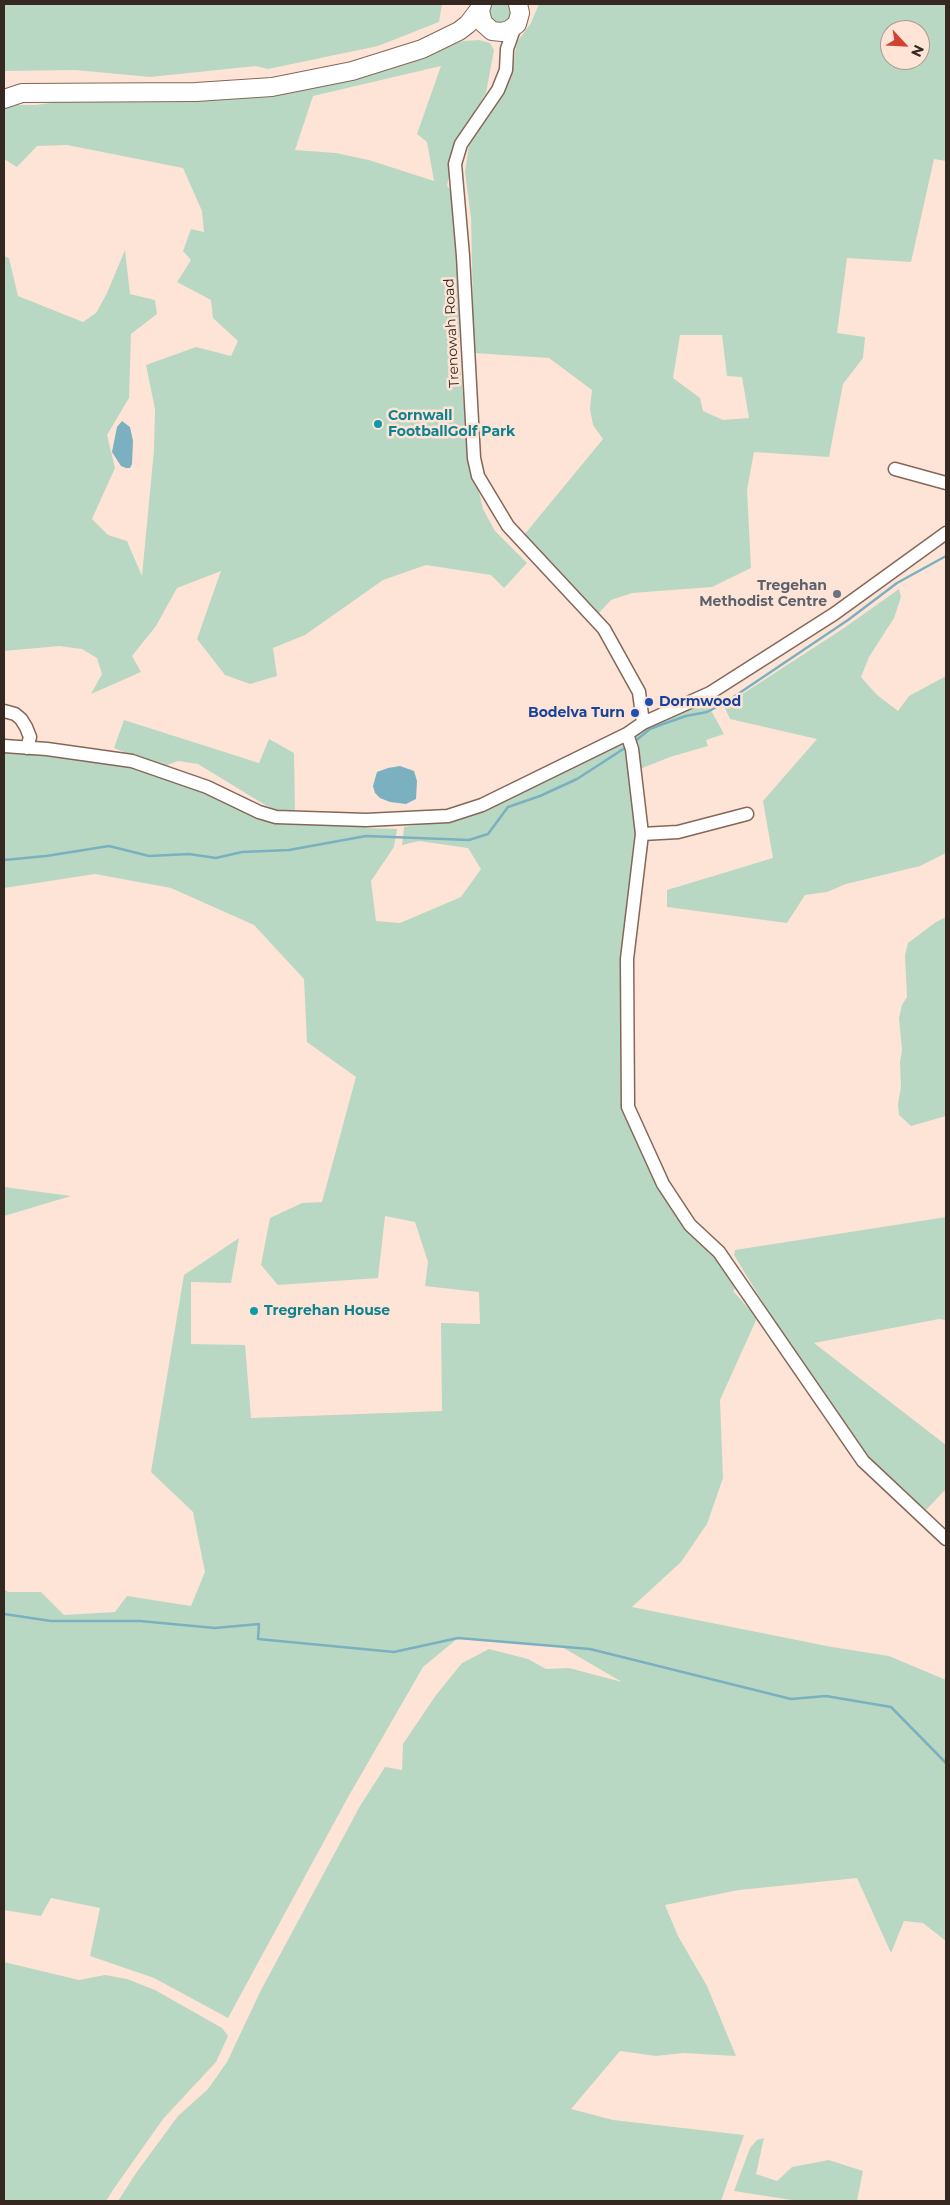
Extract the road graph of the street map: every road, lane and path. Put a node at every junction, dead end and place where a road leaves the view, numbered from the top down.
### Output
1 (482, 6) edge
2 (512, 18) edge
3 (459, 31) junction
4 (4, 87) edge
5 (22, 93) junction
6 (4, 99) edge
7 (895, 469) dead end
8 (946, 483) edge
9 (946, 533) edge
10 (4, 711) edge
11 (643, 723) junction
12 (630, 741) junction
13 (4, 746) edge
14 (27, 748) junction
15 (747, 814) dead end
16 (642, 834) junction
17 (946, 1538) edge

1 - 2 highway
1 - 3 highway
2 - 3 highway
2 - 11 street, Trenowah Road
3 - 5 highway
4 - 5 highway
5 - 6 highway
7 - 8 street
9 - 11 street
10 - 14 street
11 - 12 street
12 - 14 street
12 - 16 street
13 - 14 street
15 - 16 street
16 - 17 street

